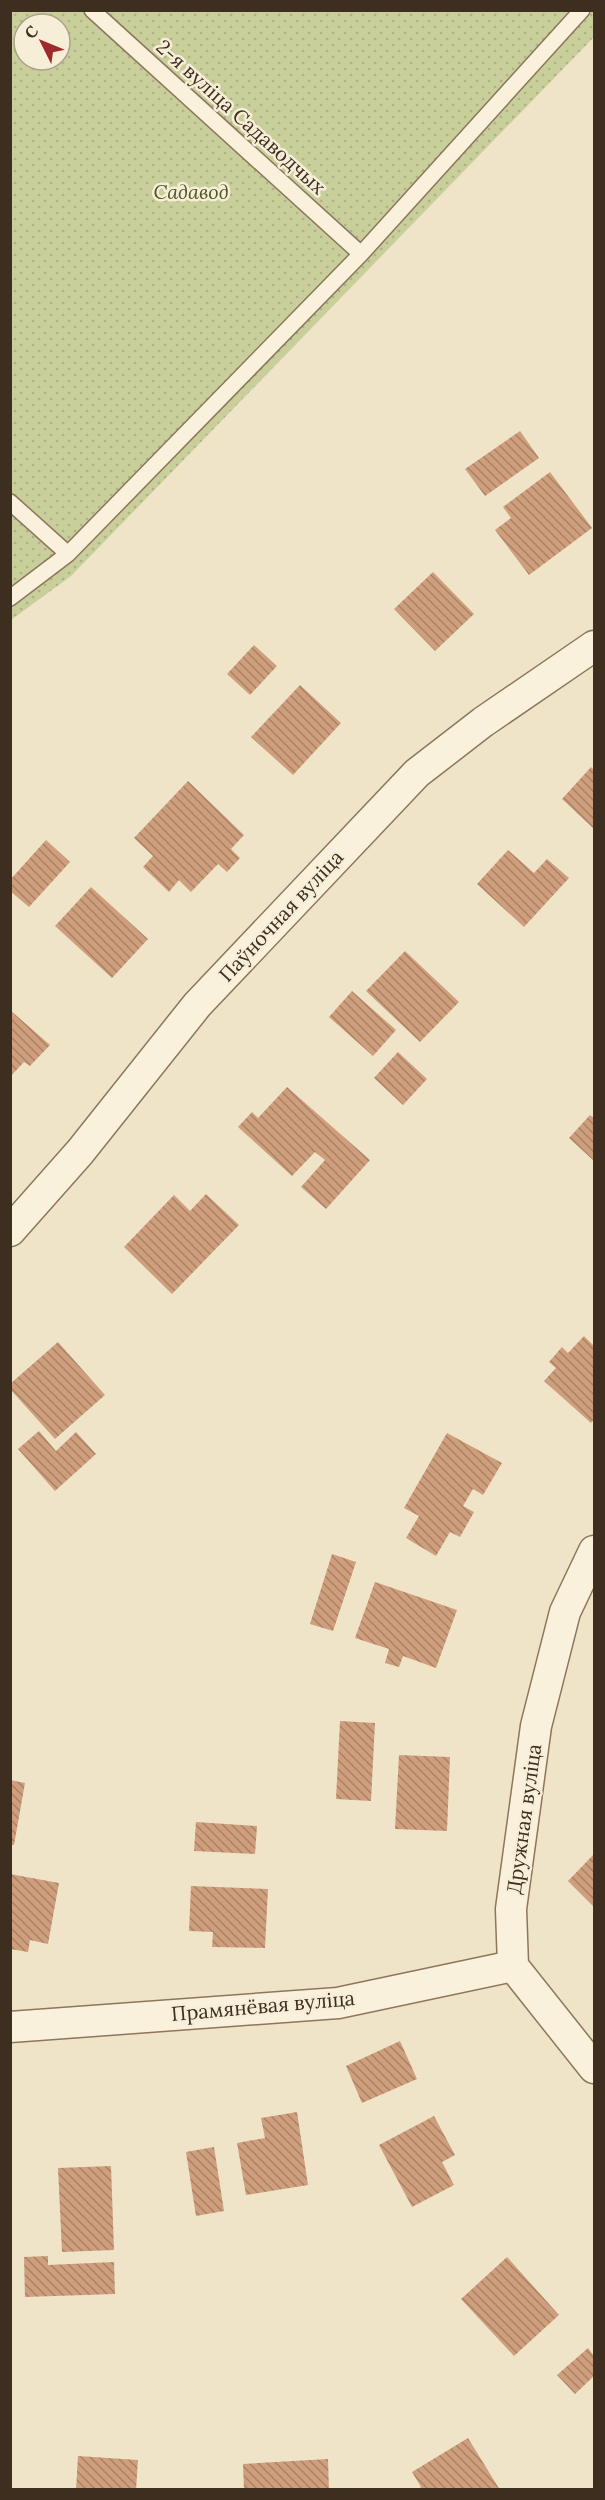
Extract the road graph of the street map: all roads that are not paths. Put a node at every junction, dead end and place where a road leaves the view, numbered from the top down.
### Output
1 (92, 10) edge
2 (582, 10) edge
3 (361, 255) junction
4 (10, 502) edge
5 (69, 555) junction
6 (10, 598) edge
7 (594, 646) edge
8 (10, 1231) edge
9 (594, 1551) edge
10 (513, 1966) junction
11 (10, 2027) edge
12 (594, 2068) edge

1 - 3 lane, 2-я вуліца Садаводчых
2 - 3 lane
3 - 5 lane
4 - 5 lane
5 - 6 lane
7 - 8 street, Паўночная вуліца
9 - 10 street, Дружная вуліца
10 - 11 street, Прамянёвая вуліца
10 - 12 street

